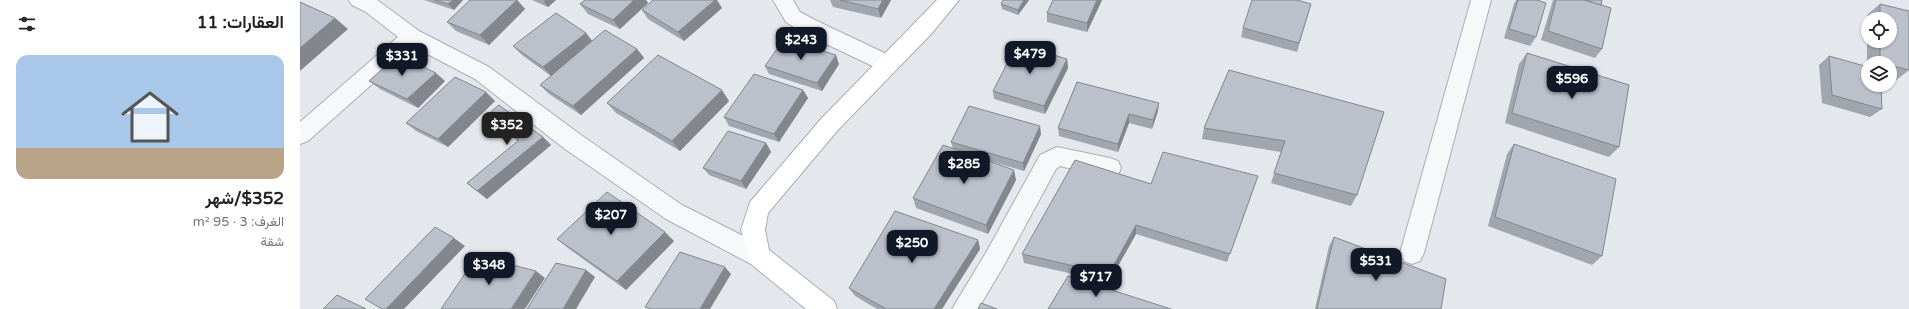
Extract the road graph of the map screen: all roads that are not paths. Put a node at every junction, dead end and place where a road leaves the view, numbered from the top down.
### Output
1 (359, 0) edge
2 (783, 0) edge
3 (949, 0) edge
4 (1481, 0) edge
5 (412, 38) junction
6 (888, 64) junction
7 (300, 136) edge
8 (1110, 168) dead end
9 (1412, 253) dead end
10 (759, 256) junction
11 (825, 309) edge
12 (964, 309) edge

1 - 5 street
2 - 6 street
3 - 6 street
4 - 9 street
5 - 7 street
5 - 10 street
6 - 10 street
8 - 12 street
10 - 11 street

